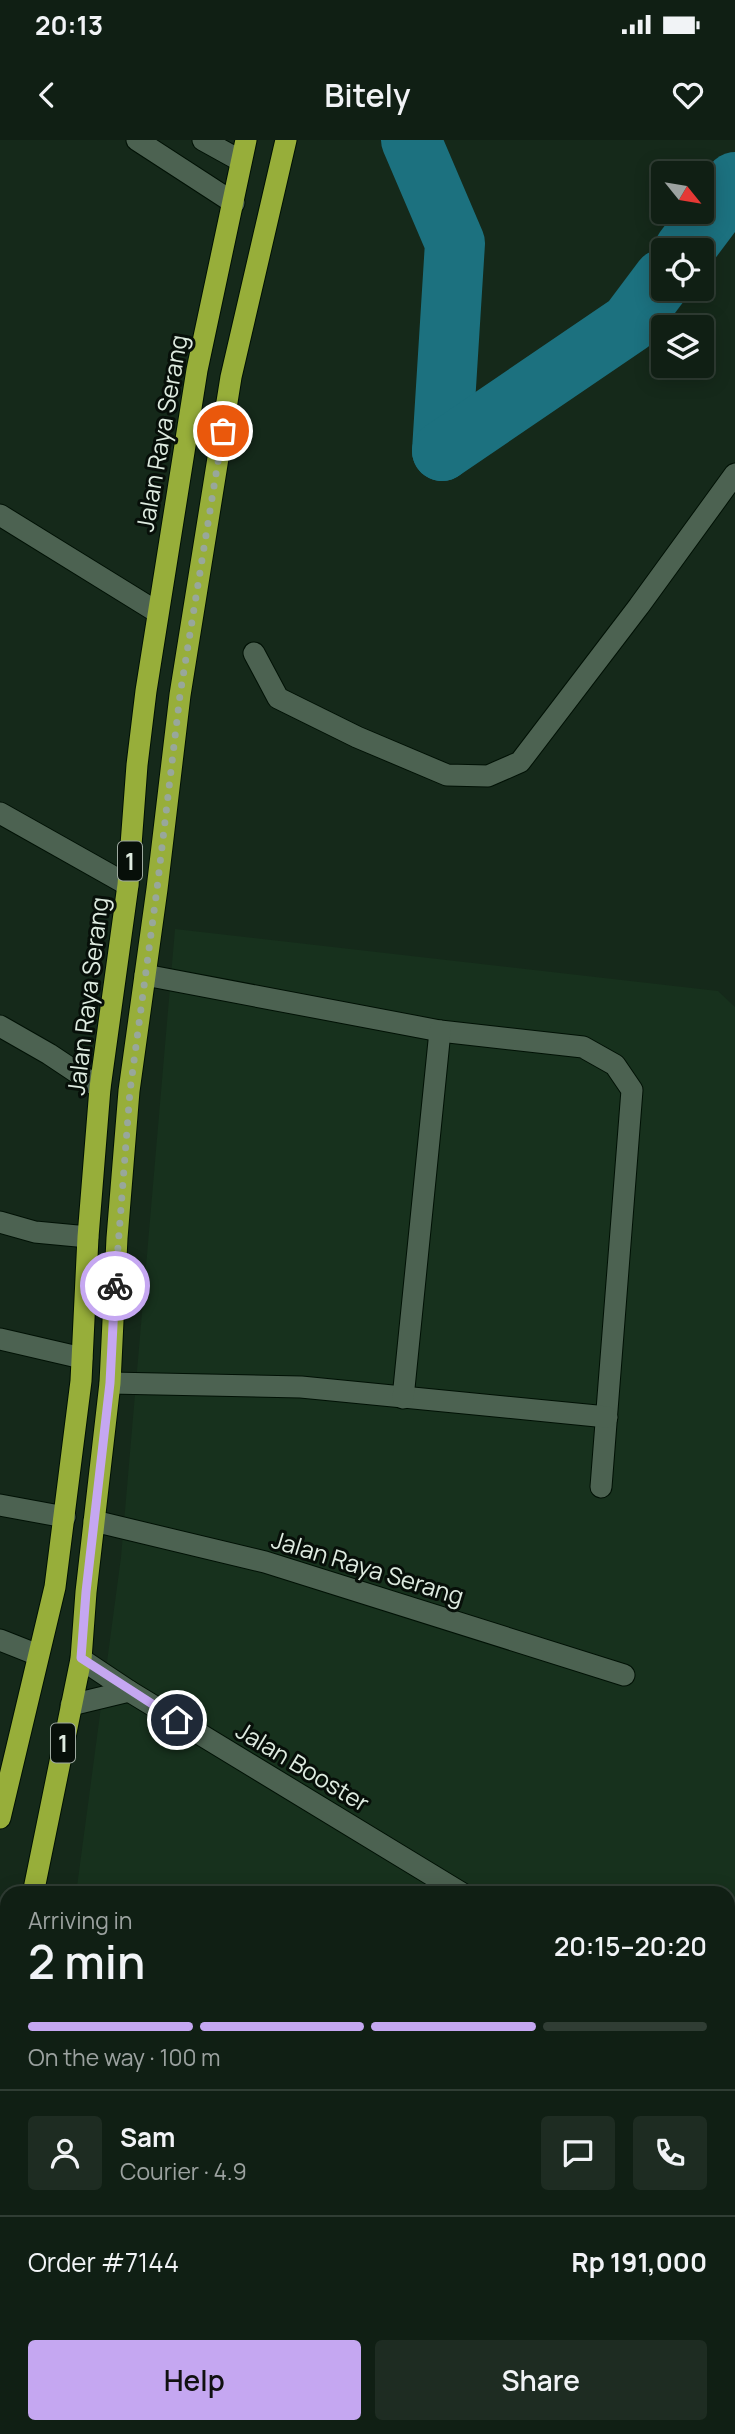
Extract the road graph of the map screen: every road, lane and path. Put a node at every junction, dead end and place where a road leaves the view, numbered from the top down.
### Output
1 (137, 140) edge
2 (203, 140) edge
3 (246, 140) edge
4 (286, 140) edge
5 (241, 161) junction
6 (234, 203) junction
7 (735, 474) edge
8 (0, 515) edge
9 (157, 612) junction
10 (254, 653) dead end
11 (0, 813) edge
12 (128, 885) junction
13 (145, 975) junction
14 (0, 1026) edge
15 (440, 1031) junction
16 (100, 1088) junction
17 (0, 1222) edge
18 (88, 1237) junction
19 (0, 1339) edge
20 (82, 1358) junction
21 (110, 1383) junction
22 (403, 1398) junction
23 (607, 1417) junction
24 (601, 1487) dead end
25 (0, 1505) edge
26 (65, 1517) junction
27 (94, 1521) junction
28 (0, 1640) edge
29 (38, 1654) junction
30 (81, 1658) junction
31 (624, 1675) dead end
32 (129, 1691) junction
33 (71, 1705) junction
34 (0, 1818) edge
35 (35, 1886) edge
36 (450, 1886) edge

1 - 6 street
2 - 5 street
3 - 5 highway, Jalan Raya Serang / 1
4 - 13 highway, 1
5 - 6 highway, Jalan Raya Serang / 1
6 - 9 highway, Jalan Raya Serang / 1
7 - 10 street
8 - 9 street
9 - 12 highway, Jalan Raya Serang / 1
11 - 12 street
12 - 16 highway, Jalan Raya Serang / 1
13 - 15 street
13 - 21 highway, 1
14 - 16 street
15 - 22 street
15 - 23 street
16 - 18 highway, Jalan Raya Serang / 1
17 - 18 street
18 - 20 highway, Jalan Raya Serang / 1
19 - 20 street
20 - 26 highway, Jalan Raya Serang / 1
21 - 22 street
21 - 27 highway, 1
22 - 23 street
23 - 24 street
25 - 26 street
26 - 29 highway, Jalan Raya Serang / 1
27 - 30 highway, 1
27 - 31 street, Jalan Raya Serang
28 - 29 street
29 - 34 highway, Jalan Raya Serang / 1
30 - 32 street, Jalan Booster
30 - 33 highway, 1
32 - 33 street
32 - 36 street, Jalan Booster
33 - 35 highway, 1

